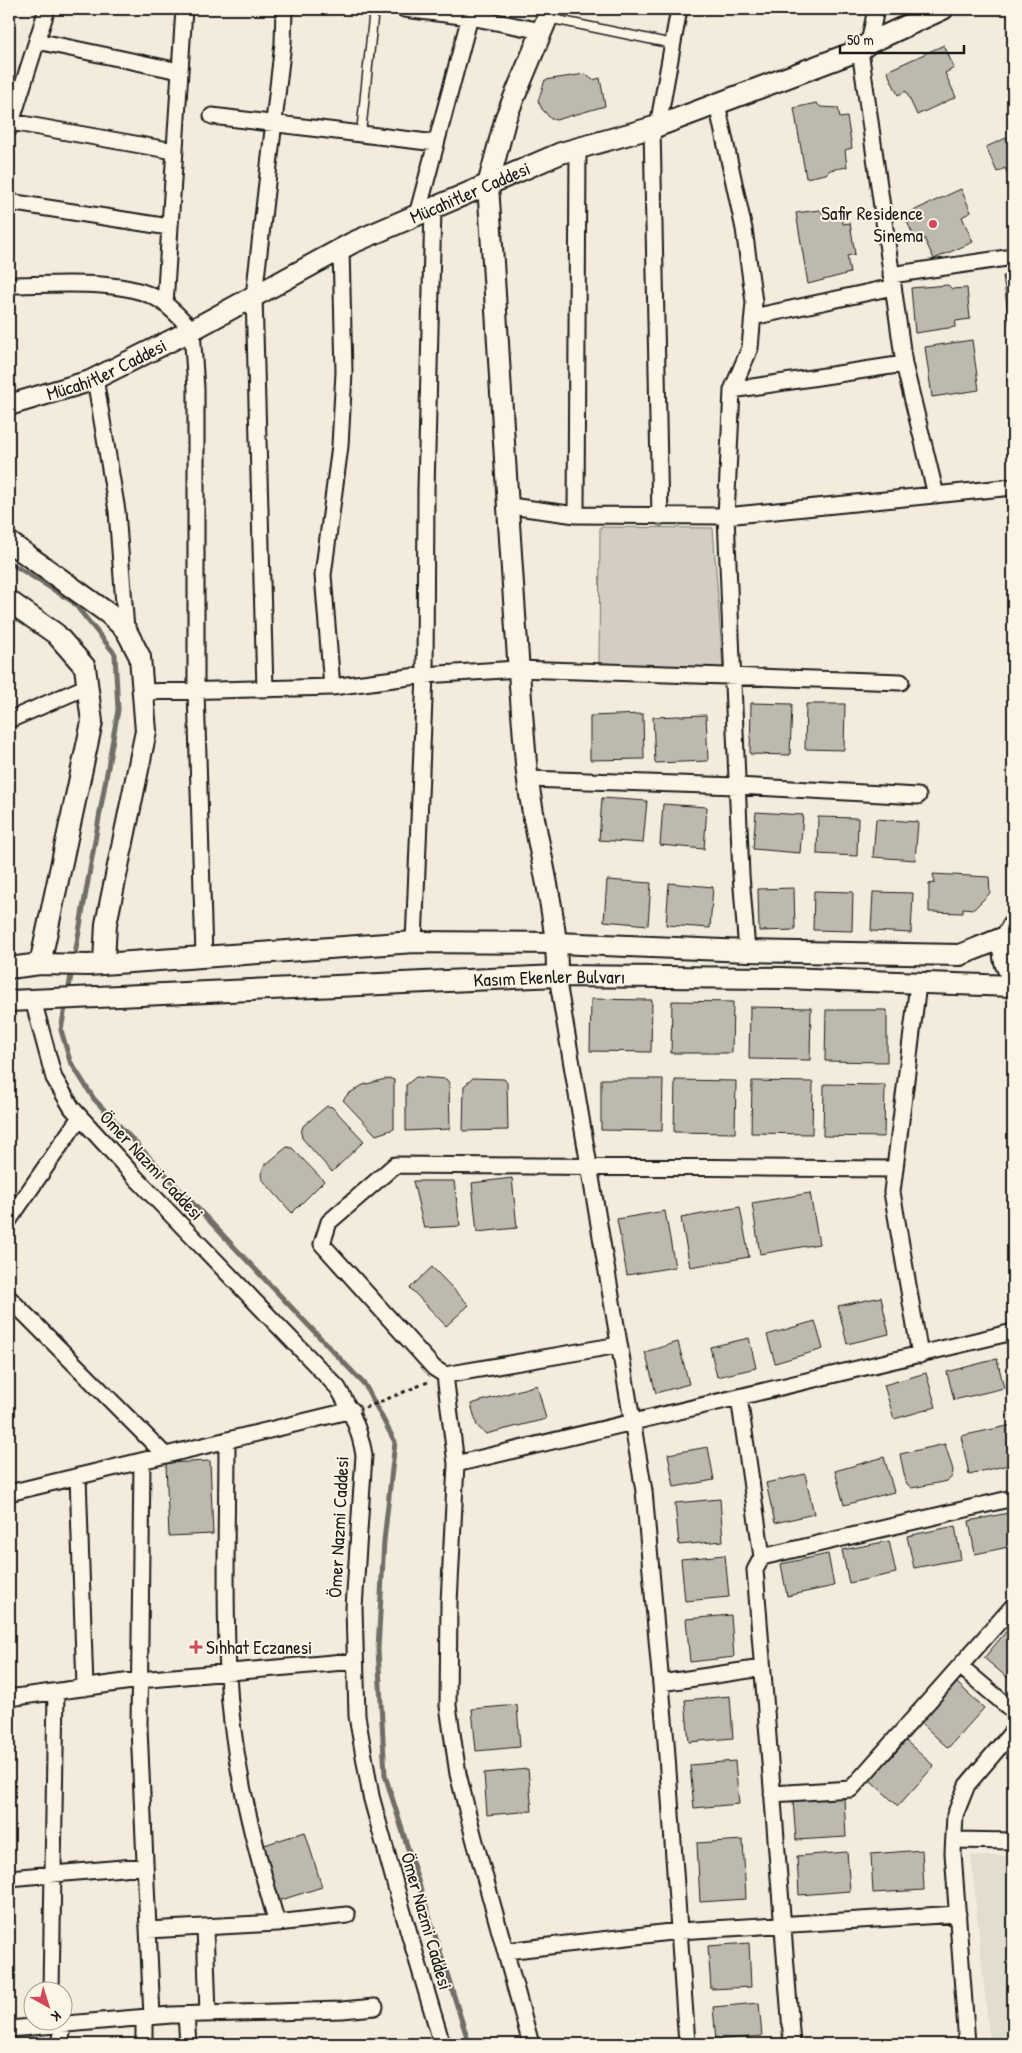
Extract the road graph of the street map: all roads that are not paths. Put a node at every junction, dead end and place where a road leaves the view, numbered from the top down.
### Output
1 (47, 9) edge
2 (184, 9) edge
3 (284, 9) edge
4 (374, 9) edge
5 (404, 9) edge
6 (680, 9) edge
7 (876, 9) edge
8 (943, 9) edge
9 (471, 13) edge
10 (547, 19) edge
11 (37, 41) junction
12 (673, 44) junction
13 (864, 46) junction
14 (179, 71) junction
15 (717, 104) junction
16 (212, 116) dead end
17 (274, 122) junction
18 (10, 126) edge
19 (655, 127) junction
20 (361, 133) junction
21 (436, 143) junction
22 (578, 148) junction
23 (174, 151) junction
24 (488, 185) junction
25 (9, 202) edge
26 (425, 212) junction
27 (169, 227) junction
28 (341, 249) junction
29 (1013, 257) edge
30 (892, 281) junction
31 (9, 285) edge
32 (254, 296) junction
33 (165, 304) junction
34 (752, 317) junction
35 (192, 330) junction
36 (904, 364) junction
37 (95, 378) junction
38 (732, 390) junction
39 (9, 405) edge
40 (1013, 487) edge
41 (936, 495) junction
42 (510, 506) junction
43 (576, 515) junction
44 (726, 516) junction
45 (660, 517) junction
46 (9, 542) edge
47 (9, 601) edge
48 (126, 630) junction
49 (518, 669) junction
50 (425, 675) junction
51 (732, 676) junction
52 (901, 682) dead end
53 (88, 686) junction
54 (332, 687) junction
55 (265, 689) junction
56 (196, 691) junction
57 (143, 692) junction
58 (9, 720) edge
59 (528, 780) junction
60 (737, 786) junction
61 (918, 796) dead end
62 (1009, 931) edge
63 (414, 942) junction
64 (557, 943) junction
65 (747, 951) junction
66 (204, 956) junction
67 (47, 964) junction
68 (96, 964) junction
69 (9, 968) edge
70 (557, 976) junction
71 (1013, 976) edge
72 (918, 984) junction
73 (1013, 986) edge
74 (38, 999) junction
75 (9, 1001) edge
76 (80, 1117) junction
77 (590, 1167) junction
78 (895, 1169) junction
79 (9, 1220) edge
80 (9, 1298) edge
81 (1013, 1332) edge
82 (619, 1345) junction
83 (920, 1355) junction
84 (445, 1376) junction
85 (738, 1397) junction
86 (352, 1410) junction
87 (632, 1422) junction
88 (227, 1440) junction
89 (165, 1455) junction
90 (142, 1460) junction
91 (456, 1464) junction
92 (78, 1476) junction
93 (9, 1493) edge
94 (1013, 1498) edge
95 (762, 1557) junction
96 (1013, 1606) edge
97 (355, 1661) junction
98 (960, 1666) junction
99 (762, 1668) junction
100 (228, 1672) junction
101 (140, 1680) junction
102 (661, 1683) junction
103 (85, 1688) junction
104 (56, 1692) junction
105 (9, 1698) edge
106 (1013, 1711) edge
107 (1013, 1731) edge
108 (772, 1794) junction
109 (954, 1840) junction
110 (1013, 1841) edge
111 (145, 1866) junction
112 (53, 1874) junction
113 (9, 1878) edge
114 (958, 1914) junction
115 (348, 1915) dead end
116 (277, 1924) junction
117 (781, 1925) junction
118 (205, 1927) junction
119 (148, 1930) junction
120 (679, 1931) junction
121 (506, 1951) junction
122 (51, 1980) edge
123 (375, 2007) dead end
124 (208, 2014) junction
125 (186, 2015) junction
126 (148, 2017) junction
127 (72, 2022) edge
128 (22, 2027) edge
129 (9, 2029) edge
130 (56, 2030) edge
131 (61, 2044) edge
132 (144, 2044) edge
133 (188, 2044) edge
134 (442, 2044) edge
135 (531, 2044) edge
136 (686, 2044) edge
137 (792, 2044) edge
138 (967, 2044) edge

1 - 11 street
2 - 14 street
3 - 17 street
4 - 20 lane
5 - 9 street
6 - 12 street
7 - 13 street
8 - 13 street, Mücahitler Caddesi
9 - 10 street
9 - 21 street
10 - 12 lane
10 - 24 street
11 - 14 street
11 - 18 street
12 - 19 street
13 - 15 street, Mücahitler Caddesi
13 - 30 street
14 - 23 street
15 - 19 street, Mücahitler Caddesi
15 - 34 street
16 - 17 street
17 - 20 street
17 - 32 street
18 - 23 street
19 - 22 street, Mücahitler Caddesi
19 - 45 street
20 - 21 street
21 - 26 street
22 - 24 street, Mücahitler Caddesi
22 - 43 street
23 - 27 street
24 - 26 street, Mücahitler Caddesi
24 - 42 street
25 - 27 street
26 - 28 street, Mücahitler Caddesi
26 - 50 street
27 - 33 street
28 - 32 street, Mücahitler Caddesi
28 - 54 street
29 - 30 street
30 - 34 street
30 - 36 street
31 - 33 street
32 - 35 street, Mücahitler Caddesi
32 - 55 street
33 - 35 street
34 - 38 street
35 - 37 street, Mücahitler Caddesi
35 - 56 street
36 - 38 street
36 - 41 street
37 - 39 street, Mücahitler Caddesi
37 - 48 street
38 - 44 street
40 - 41 street
41 - 44 street
42 - 43 street
42 - 49 street
43 - 45 street
44 - 45 street
44 - 51 street
46 - 48 street
47 - 53 street
48 - 57 street
49 - 50 street
49 - 51 street
49 - 59 street
50 - 54 street
50 - 63 street
51 - 52 street
51 - 60 street
53 - 58 street
53 - 67 street
54 - 55 street
55 - 56 street
56 - 57 street
56 - 66 street
57 - 68 street
59 - 60 street
59 - 64 street
60 - 61 street
60 - 65 street
62 - 65 street, Kasım Ekenler Bulvarı
62 - 71 street
63 - 64 street, Kasım Ekenler Bulvarı
63 - 66 street, Kasım Ekenler Bulvarı
64 - 65 street, Kasım Ekenler Bulvarı
64 - 70 street
66 - 68 street, Kasım Ekenler Bulvarı
67 - 68 street, Kasım Ekenler Bulvarı
67 - 69 street
70 - 72 street, Kasım Ekenler Bulvarı
70 - 74 street, Kasım Ekenler Bulvarı
70 - 77 street
72 - 73 street, Kasım Ekenler Bulvarı
72 - 78 street
74 - 75 street
74 - 76 street, Ömer Nazmi Caddesi
76 - 79 street
76 - 86 street, Ömer Nazmi Caddesi
77 - 78 street
77 - 82 street
77 - 84 street
78 - 83 street
80 - 89 street
81 - 83 street
82 - 84 street
82 - 87 street
83 - 85 street
84 - 91 street
85 - 87 street
85 - 95 street
86 - 88 street
86 - 97 street, Ömer Nazmi Caddesi
87 - 91 street
87 - 102 street
88 - 89 street
88 - 100 street
89 - 90 street
90 - 92 street
90 - 101 street
91 - 121 street
92 - 93 street
92 - 103 street
94 - 95 street
95 - 99 street
96 - 98 street
97 - 100 street
97 - 134 street, Ömer Nazmi Caddesi
98 - 106 street
98 - 108 street
99 - 102 street
99 - 108 street
100 - 101 street
100 - 116 street
101 - 103 street
101 - 111 street
102 - 120 street
103 - 104 street
104 - 105 street
104 - 112 street
107 - 109 street
108 - 117 street
109 - 110 street
109 - 114 street
111 - 112 street
111 - 119 street
112 - 113 street
112 - 122 street
114 - 117 street
114 - 138 street
115 - 116 street
116 - 118 street
117 - 120 street
117 - 137 street
118 - 119 street
118 - 124 street
119 - 126 street
120 - 121 street
120 - 136 street
121 - 135 street
123 - 124 street
124 - 125 street
125 - 126 street
125 - 133 street
126 - 127 street
126 - 132 street
128 - 129 street
130 - 131 street

